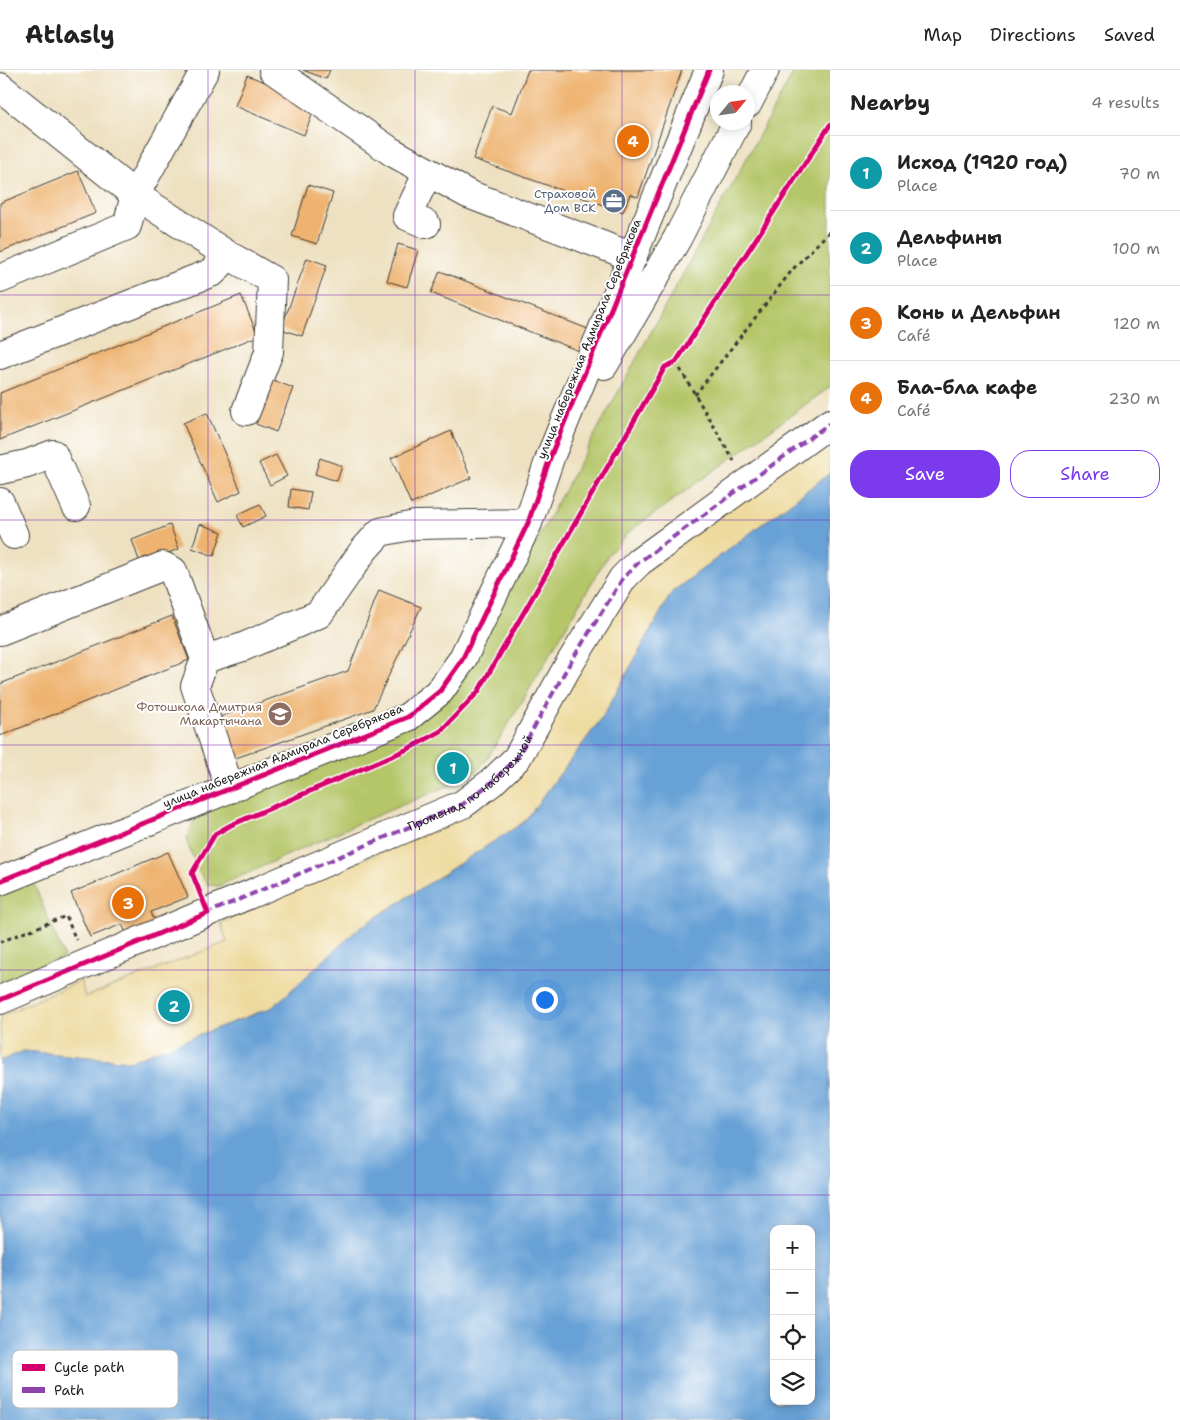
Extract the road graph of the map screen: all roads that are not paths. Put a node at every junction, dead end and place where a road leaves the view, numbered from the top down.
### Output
1 (205, 70) edge
2 (273, 70) edge
3 (710, 70) edge
4 (765, 70) edge
5 (0, 87) edge
6 (755, 89) edge
7 (733, 130) edge
8 (428, 172) junction
9 (135, 195) junction
10 (426, 224) dead end
11 (228, 255) junction
12 (633, 256) junction
13 (0, 279) edge
14 (0, 355) edge
15 (246, 411) dead end
16 (830, 423) edge
17 (552, 455) junction
18 (0, 470) edge
19 (0, 502) edge
20 (76, 506) dead end
21 (528, 523) junction
22 (14, 535) dead end
23 (0, 631) edge
24 (205, 659) junction
25 (230, 788) junction
26 (0, 882) edge
27 (0, 1000) edge

1 - 9 street
2 - 8 street
3 - 12 street, улица набережная Адмирала Серебрякова
4 - 6 street
5 - 9 street
7 - 17 street, улица набережная Адмирала Серебрякова
8 - 10 street
8 - 12 street
9 - 11 street
9 - 13 street
11 - 14 street
11 - 15 street
12 - 17 street, улица набережная Адмирала Серебрякова
16 - 27 street, Променад по набережной
17 - 21 street, улица набережная Адмирала Серебрякова
18 - 20 street
19 - 22 street
21 - 24 street
21 - 25 street, улица набережная Адмирала Серебрякова
23 - 24 street
24 - 25 street
25 - 26 street, улица набережная Адмирала Серебрякова

